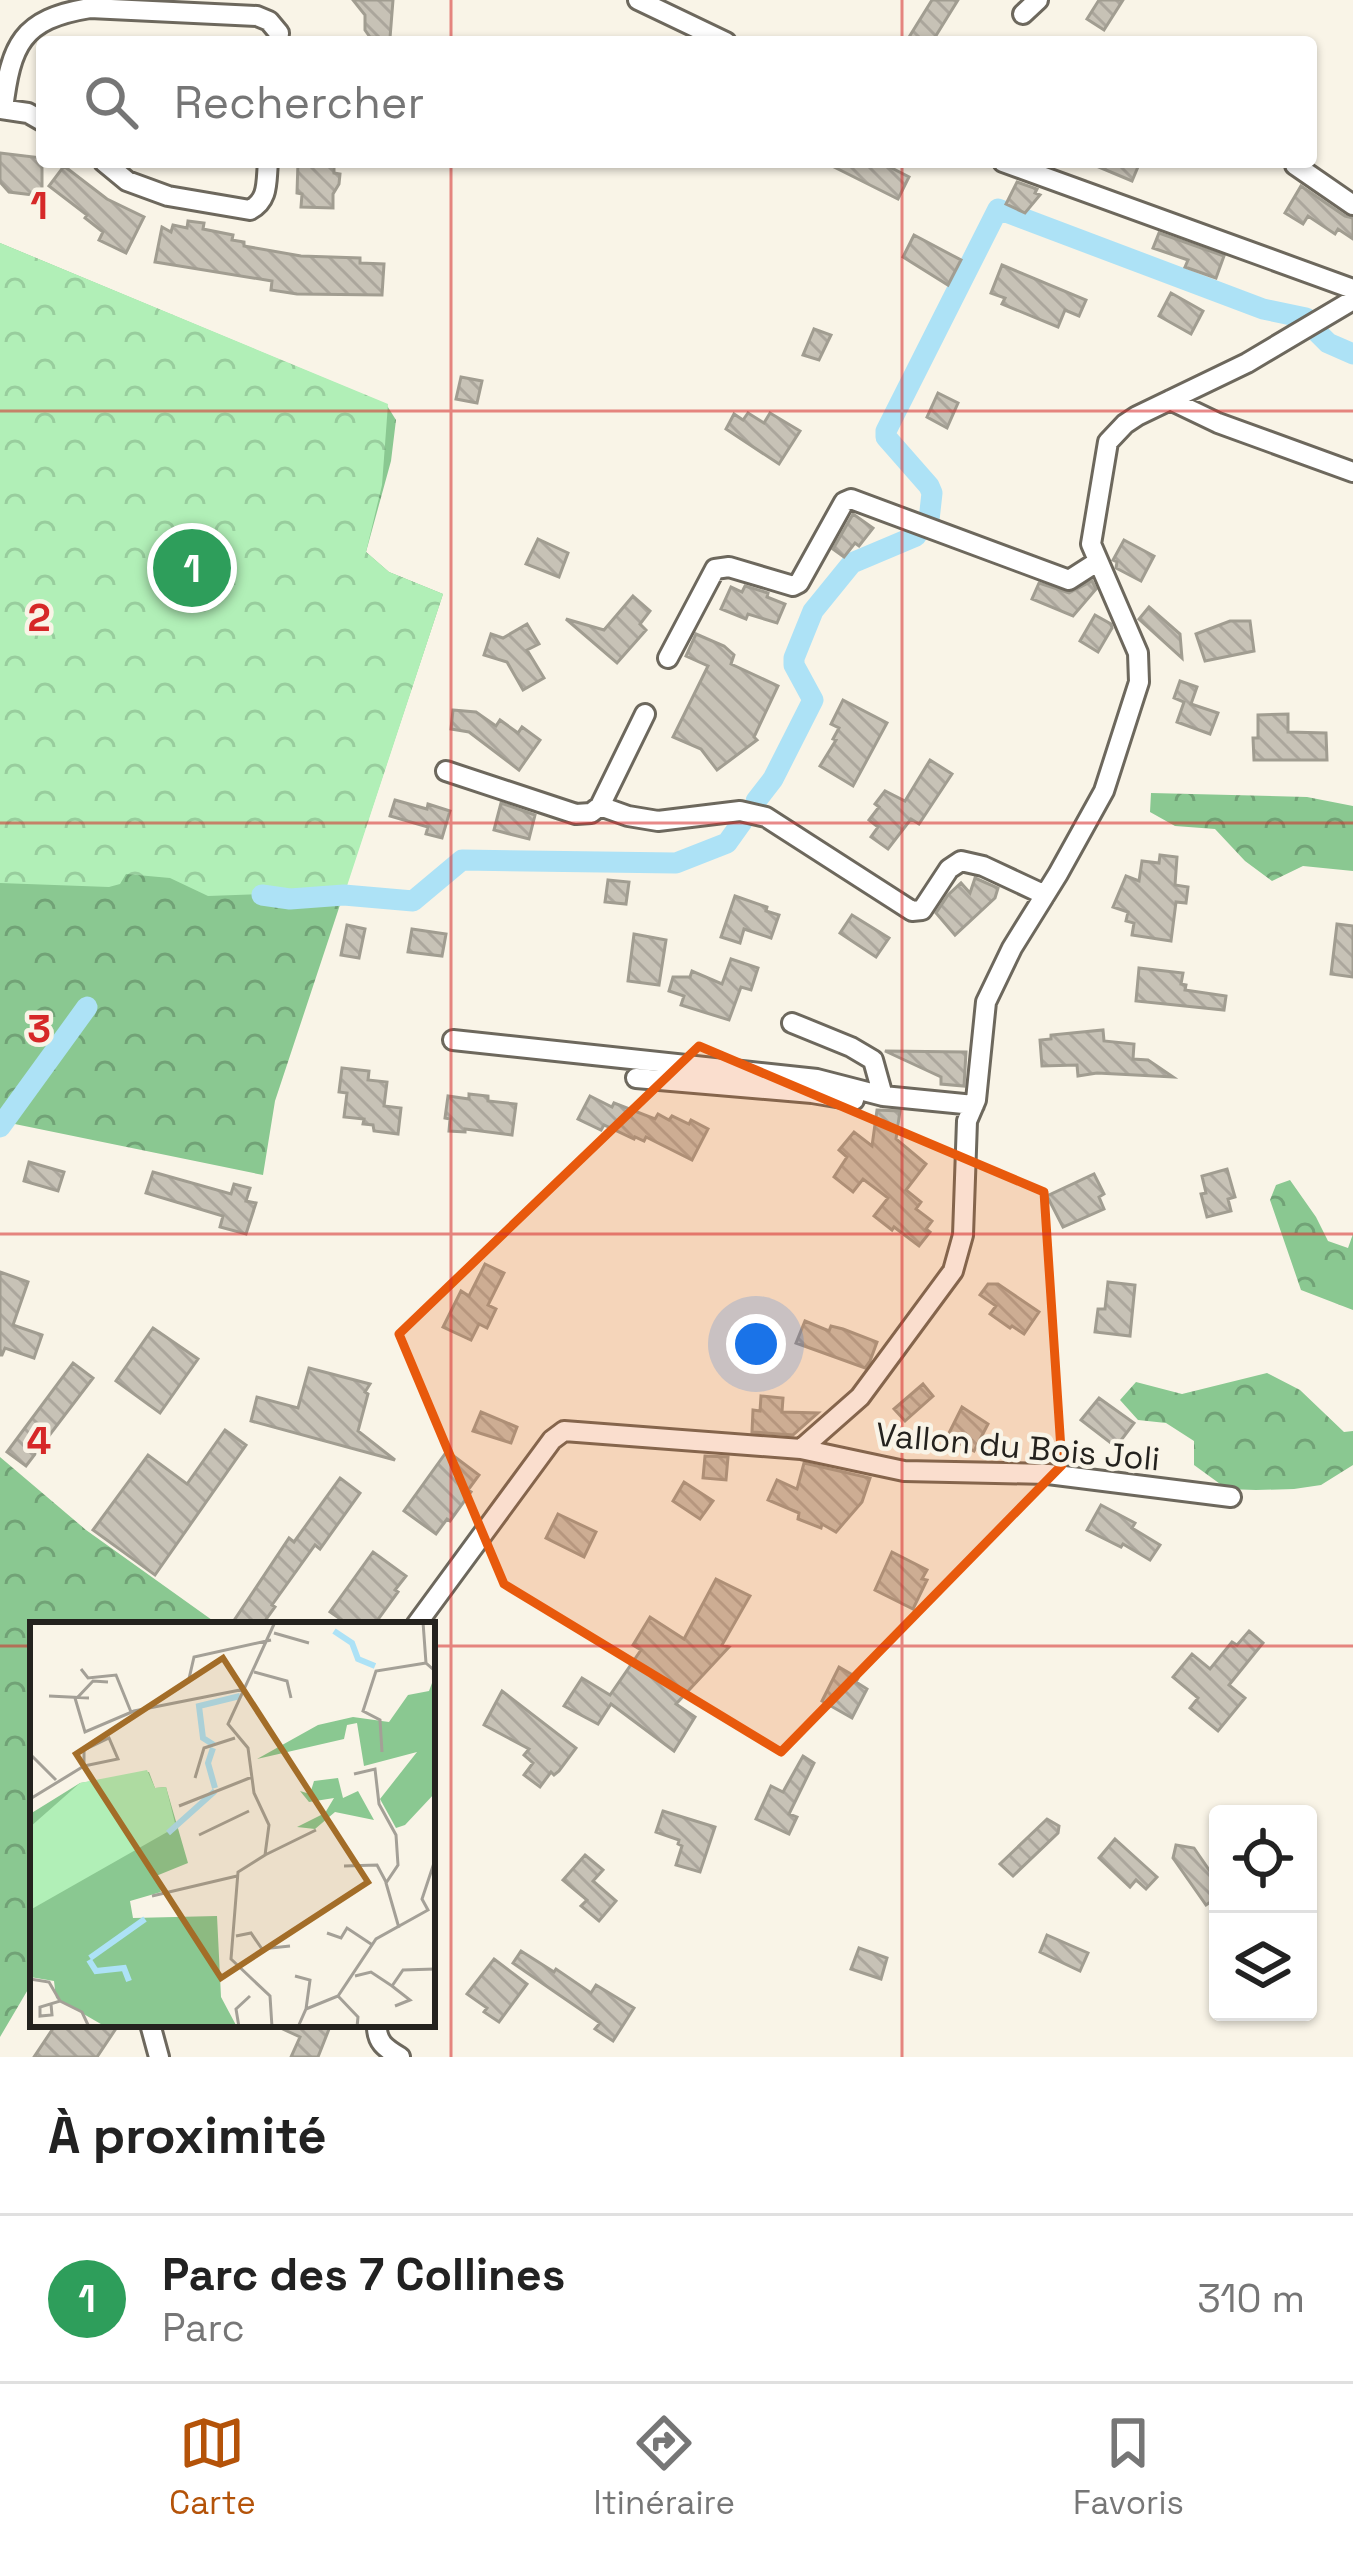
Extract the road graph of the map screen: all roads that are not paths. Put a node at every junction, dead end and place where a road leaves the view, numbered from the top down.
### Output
1 (638, 0) edge
2 (278, 36) edge
3 (713, 36) edge
4 (1, 109) edge
5 (36, 118) edge
6 (112, 168) edge
7 (267, 168) edge
8 (1020, 168) edge
9 (1299, 168) edge
10 (1353, 205) edge
11 (1353, 289) edge
12 (1353, 300) edge
13 (1170, 400) junction
14 (1353, 472) edge
15 (1097, 562) junction
16 (668, 658) dead end
17 (644, 714) dead end
18 (446, 771) dead end
19 (600, 806) junction
20 (1045, 895) junction
21 (792, 1022) dead end
22 (453, 1040) dead end
23 (636, 1078) dead end
24 (883, 1096) junction
25 (974, 1105) junction
26 (801, 1449) junction
27 (1231, 1497) dead end
28 (418, 1622) edge
29 (151, 2027) edge
30 (377, 2027) edge
31 (158, 2057) edge
32 (400, 2057) edge

1 - 3 street
2 - 4 street
4 - 5 street
6 - 7 street
8 - 11 street
9 - 10 street
12 - 13 street
13 - 14 street
13 - 15 street
15 - 16 street
15 - 20 street
17 - 19 street
18 - 19 street
19 - 20 street
20 - 25 street
21 - 24 street
22 - 24 street
23 - 24 street
24 - 25 street
25 - 26 street
26 - 27 street, Vallon du Bois Joli
26 - 28 street, Vallon du Bois Joli
29 - 31 street
30 - 32 street

